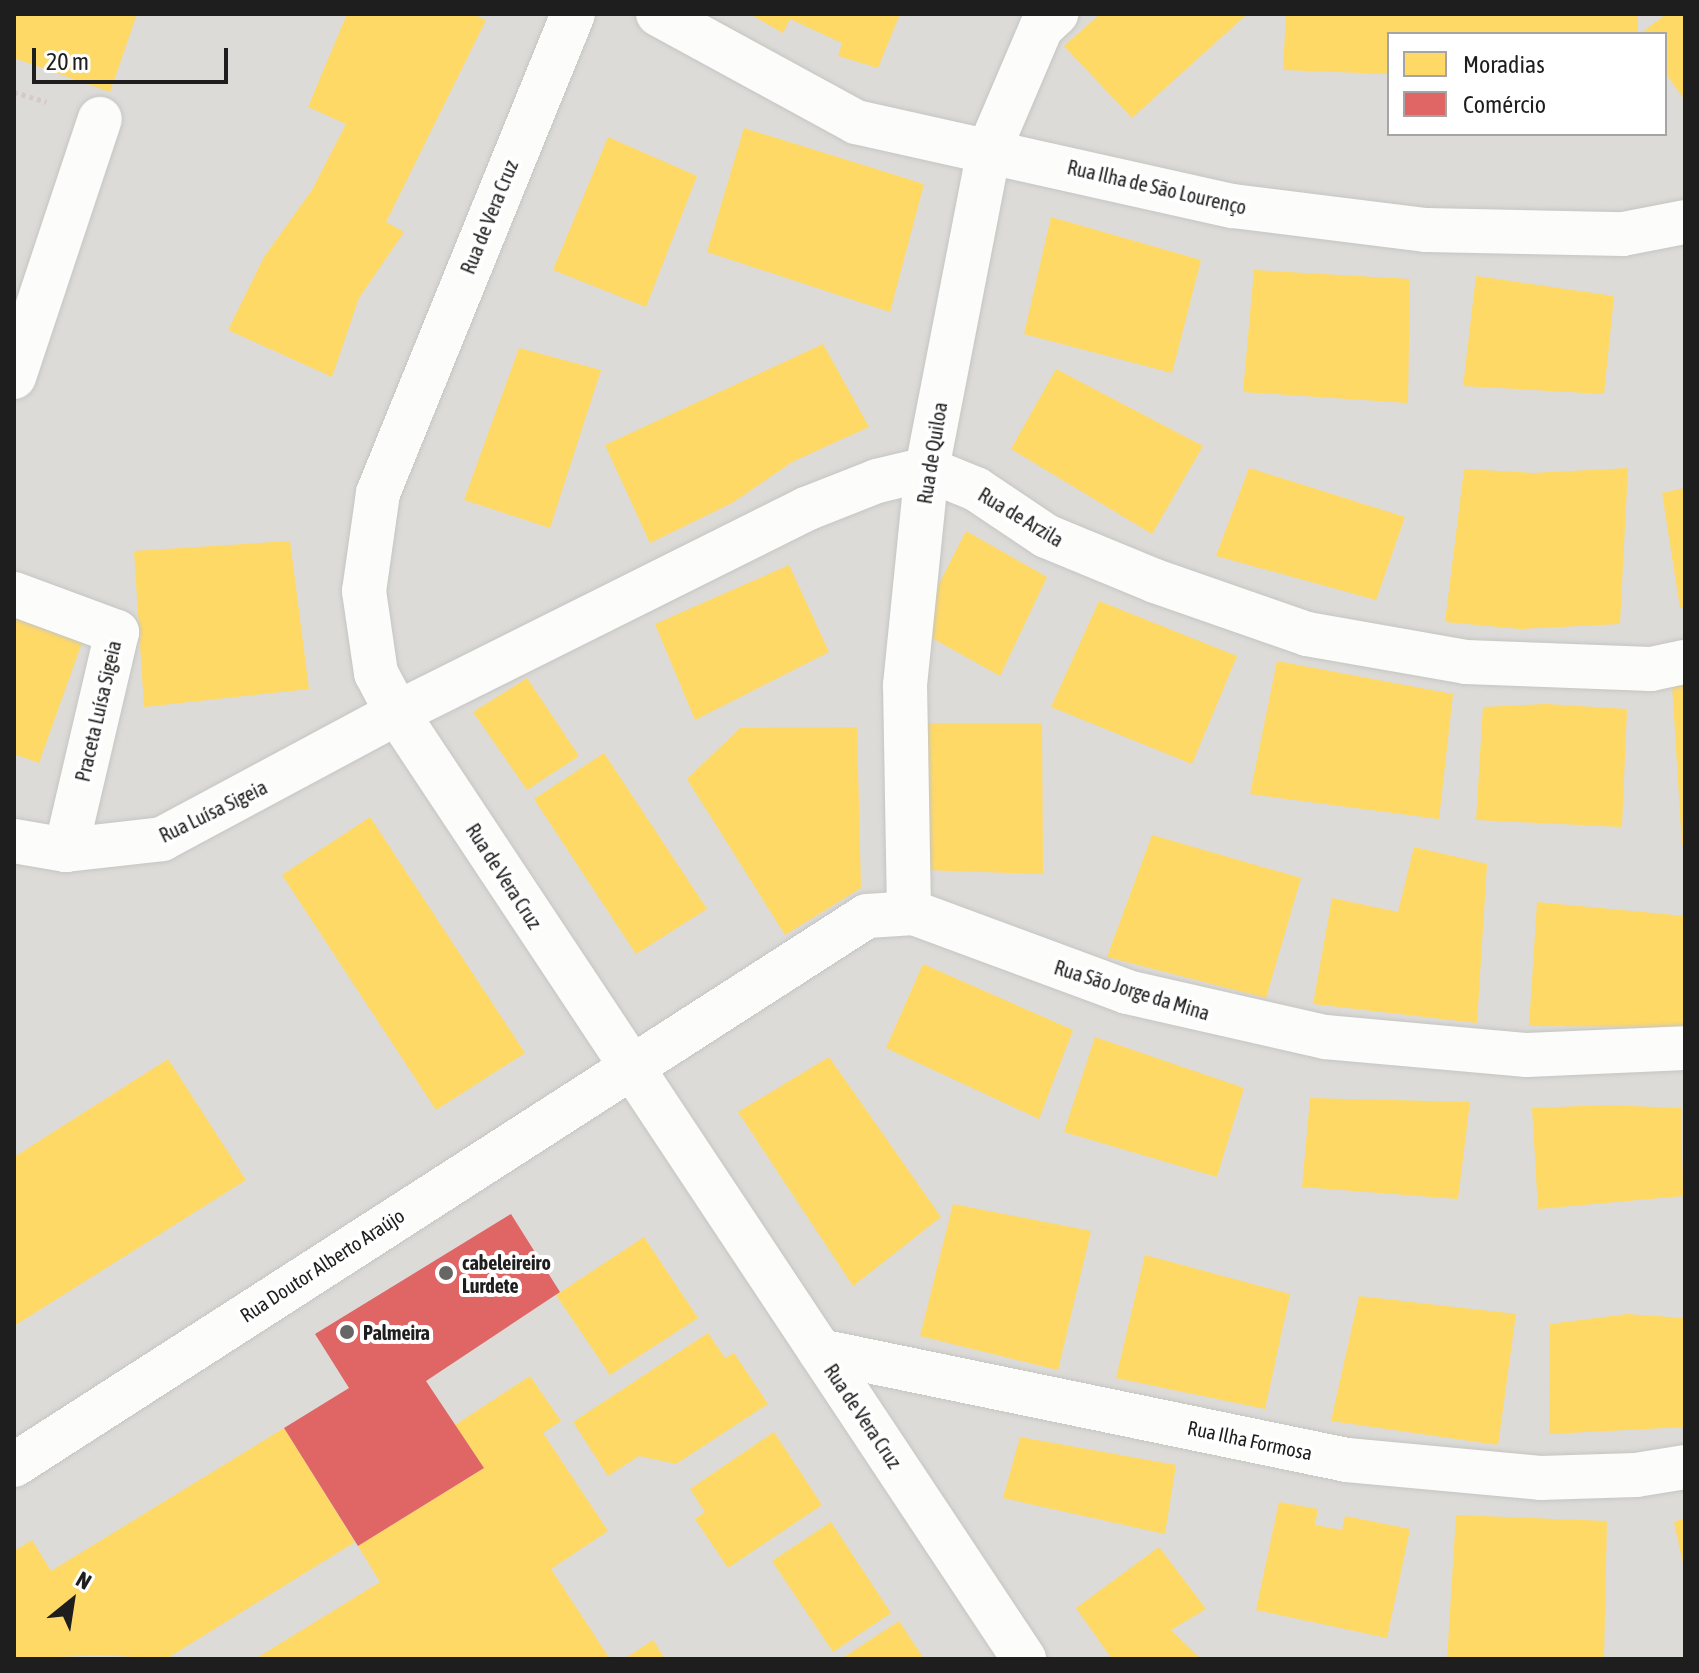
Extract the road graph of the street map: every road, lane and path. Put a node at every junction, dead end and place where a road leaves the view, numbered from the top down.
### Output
1 (573, 14) edge
2 (658, 14) edge
3 (1056, 14) edge
4 (100, 119) dead end
5 (989, 150) junction
6 (1685, 222) edge
7 (14, 377) edge
8 (927, 469) junction
9 (14, 594) edge
10 (1685, 662) edge
11 (397, 713) junction
12 (14, 841) edge
13 (66, 850) junction
14 (909, 912) junction
15 (1685, 1048) edge
16 (631, 1067) junction
17 (820, 1351) junction
18 (14, 1465) edge
19 (1685, 1467) edge
20 (1024, 1659) edge

1 - 11 street, Rua de Vera Cruz
2 - 5 street, Rua Ilha de São Lourenço
3 - 5 street, Rua de Quiloa
4 - 7 street
5 - 6 street, Rua Ilha de São Lourenço
5 - 8 street, Rua de Quiloa
8 - 10 street, Rua de Arzila
8 - 11 street
8 - 14 street, Rua de Quiloa
9 - 13 street, Praceta Luísa Sigeia
11 - 13 street, Rua Luísa Sigeia
11 - 16 street, Rua de Vera Cruz
12 - 13 street, Rua Luísa Sigeia
14 - 15 street, Rua São Jorge da Mina
14 - 16 street, Rua São Jorge da Mina
16 - 17 street, Rua de Vera Cruz
16 - 18 street, Rua Doutor Alberto Araújo
17 - 19 street, Rua Ilha Formosa
17 - 20 street, Rua de Vera Cruz

